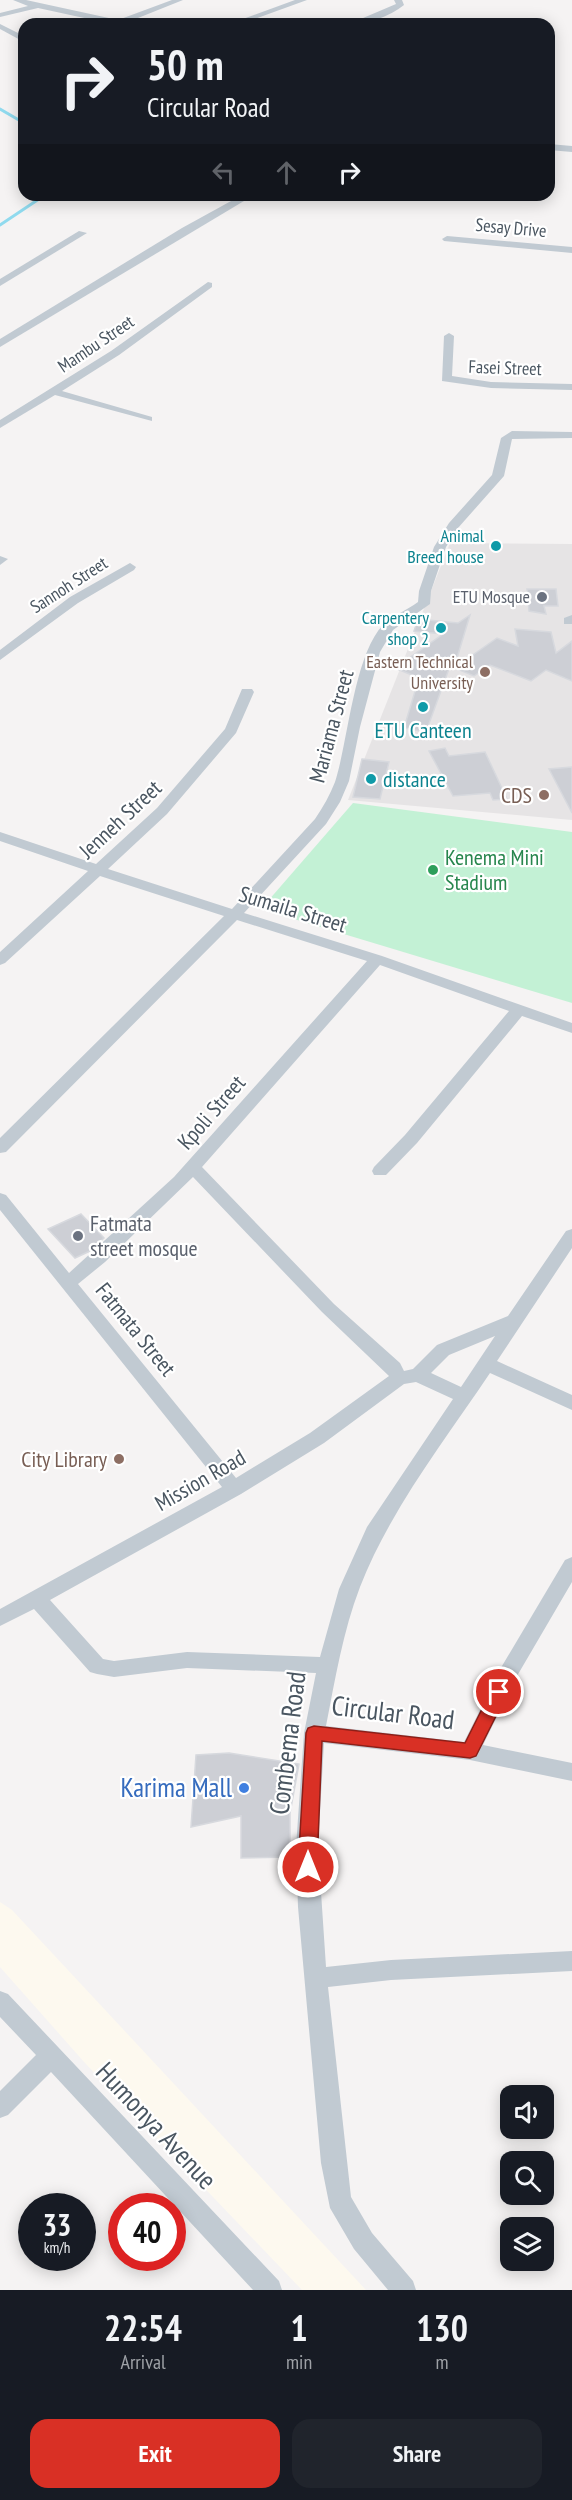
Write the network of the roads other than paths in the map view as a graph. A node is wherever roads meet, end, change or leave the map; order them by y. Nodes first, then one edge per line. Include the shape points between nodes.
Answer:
1 (17, 0) edge
2 (179, 0) edge
3 (303, 0) edge
4 (398, 0) edge
5 (41, 5) junction
6 (0, 15) edge
7 (377, 16) junction
8 (95, 18) edge
9 (134, 18) edge
10 (250, 18) edge
11 (371, 18) edge
12 (382, 18) edge
13 (0, 26) edge
14 (18, 36) edge
15 (555, 148) edge
16 (572, 149) edge
17 (239, 201) edge
18 (82, 233) dead end
19 (447, 239) dead end
20 (572, 250) edge
21 (0, 283) edge
22 (208, 285) dead end
23 (449, 336) dead end
24 (0, 344) edge
25 (572, 387) edge
26 (55, 392) junction
27 (148, 419) dead end
28 (0, 425) edge
29 (572, 435) edge
30 (130, 567) dead end
31 (0, 656) edge
32 (247, 692) dead end
33 (0, 836) edge
34 (97, 870) junction
35 (234, 915) junction
36 (377, 959) junction
37 (0, 960) edge
38 (519, 1009) junction
39 (572, 1028) edge
40 (0, 1148) edge
41 (193, 1167) junction
42 (380, 1171) dead end
43 (0, 1199) edge
44 (572, 1235) edge
45 (69, 1282) junction
46 (514, 1322) junction
47 (487, 1364) junction
48 (408, 1377) junction
49 (466, 1397) junction
50 (572, 1403) edge
51 (234, 1489) junction
52 (572, 1565) edge
53 (36, 1599) junction
54 (0, 1618) edge
55 (328, 1665) junction
56 (314, 1733) junction
57 (470, 1751) junction
58 (572, 1772) edge
59 (572, 1961) edge
60 (316, 1978) junction
61 (0, 2001) edge
62 (50, 2057) junction
63 (0, 2107) edge
64 (270, 2290) edge
65 (404, 2290) edge

1 - 5 street
2 - 9 street
3 - 10 street
4 - 7 street via 400,5
5 - 6 street
5 - 8 street
7 - 11 street
7 - 12 street
13 - 14 street
15 - 16 street
17 - 24 street
18 - 21 street
19 - 20 street, Sesay Drive
22 - 26 street, Mambu Street
23 - 25 street, Fasei Street via 446,380
26 - 27 street
26 - 28 street, Mambu Street
29 - 35 street, Mariama Street via 513,434 507,438 498,476 453,526 440,547 424,604 388,628 374,652 342,781 333,802 304,842
30 - 31 street, Sannoh Street via 74,600
32 - 34 street, Jenneh Street via 231,730 204,764 162,811
33 - 34 street, Sumaila Street
34 - 35 street, Sumaila Street
34 - 37 street, Jenneh Street
35 - 36 street, Sumaila Street
35 - 40 street, Mariama Street
36 - 38 street, Sumaila Street
36 - 41 street, Kpoli Street
38 - 39 street, Sumaila Street
38 - 42 street
41 - 45 street, Kpoli Street via 129,1231
41 - 48 street via 328,1308
43 - 45 street, Fatmata Street
44 - 46 street
45 - 51 street, Fatmata Street
46 - 47 street
46 - 48 street, Mission Road via 443,1350
47 - 49 street, Combema Road
47 - 50 street
48 - 49 street
48 - 51 street, Mission Road
49 - 55 street, Combema Road via 377,1527 349,1589
51 - 53 street, Mission Road
52 - 57 street via 509,1672
53 - 54 street, Mission Road
53 - 55 street via 97,1666 114,1669 187,1660
55 - 56 street, Combema Road
56 - 57 street, Circular Road
56 - 60 street, Combema Road via 307,1847
57 - 58 street, Circular Road
59 - 60 street via 391,1970
60 - 65 street, Combema Road via 339,2200 363,2241
61 - 62 street, Humonya Avenue
62 - 63 street
62 - 64 street, Humonya Avenue

